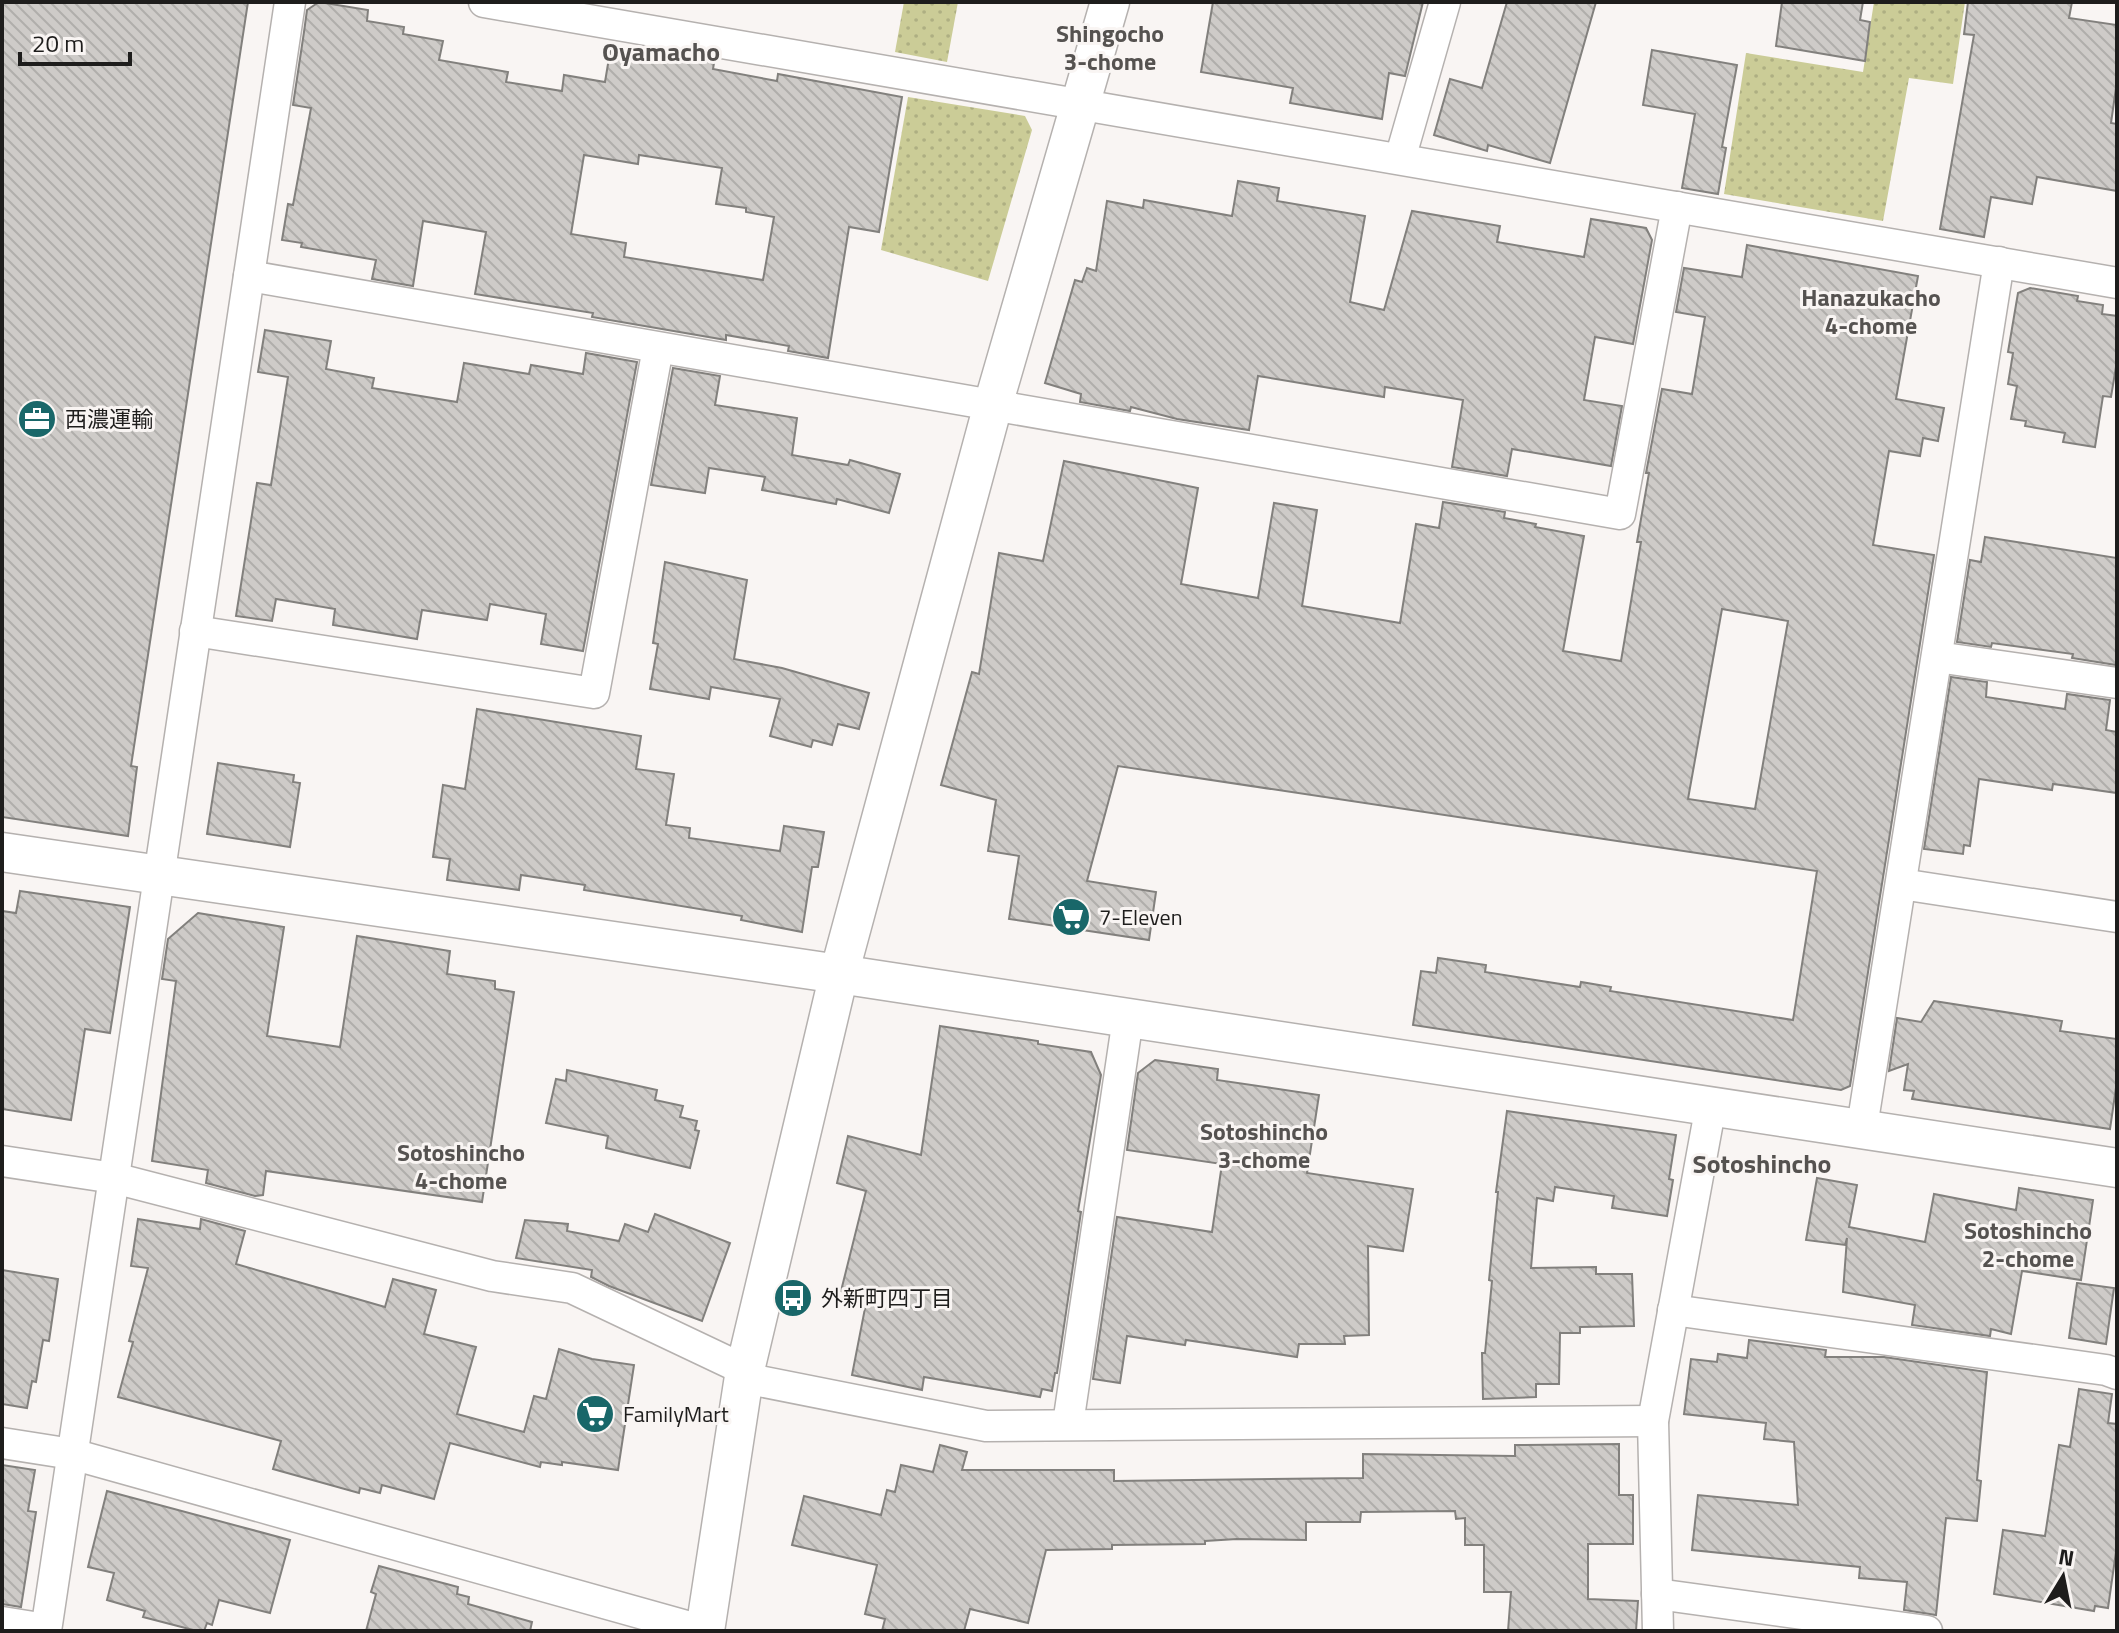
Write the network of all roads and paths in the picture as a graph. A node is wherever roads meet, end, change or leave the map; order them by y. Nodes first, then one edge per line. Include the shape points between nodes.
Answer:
1 (290, 2) edge
2 (484, 2) edge
3 (1110, 2) edge
4 (1445, 2) edge
5 (1079, 105) junction
6 (1400, 159) junction
7 (1677, 207) junction
8 (1999, 262) junction
9 (249, 276) junction
10 (2117, 283) edge
11 (658, 348) junction
12 (993, 405) junction
13 (195, 631) junction
14 (1937, 657) junction
15 (2117, 683) edge
16 (2, 852) edge
17 (159, 876) junction
18 (1901, 884) junction
19 (2117, 917) edge
20 (839, 974) junction
21 (1128, 1018) junction
22 (1711, 1105) junction
23 (1862, 1127) junction
24 (2, 1161) edge
25 (2117, 1168) edge
26 (114, 1178) junction
27 (1673, 1310) junction
28 (744, 1374) junction
29 (2117, 1374) edge
30 (1653, 1421) junction
31 (1068, 1424) junction
32 (2, 1443) edge
33 (72, 1454) junction
34 (1657, 1594) junction
35 (2, 1622) edge
36 (46, 1630) edge
37 (704, 1631) edge
38 (1658, 1631) edge
39 (1927, 1631) edge

1 - 9 street
2 - 5 street
3 - 5 street
4 - 6 street
5 - 6 street
5 - 12 street
6 - 7 street
7 - 8 street
7 - 12 street via 1620,514
8 - 10 street
8 - 14 street
9 - 11 street
9 - 13 street
11 - 12 street
11 - 13 street via 594,693
12 - 20 street
13 - 17 street
14 - 15 street
14 - 18 street
16 - 17 street
17 - 20 street
17 - 26 street
18 - 19 street
18 - 23 street
20 - 21 street
20 - 28 street
21 - 22 street
21 - 31 street
22 - 23 street
22 - 27 street
23 - 25 street
24 - 26 street
26 - 28 street via 492,1276 572,1288
26 - 33 street
27 - 29 street
27 - 30 street
28 - 31 street via 986,1426
28 - 37 street
30 - 31 street
30 - 34 street
32 - 33 street
33 - 36 street
33 - 37 street
34 - 38 street
34 - 39 street
35 - 36 street

